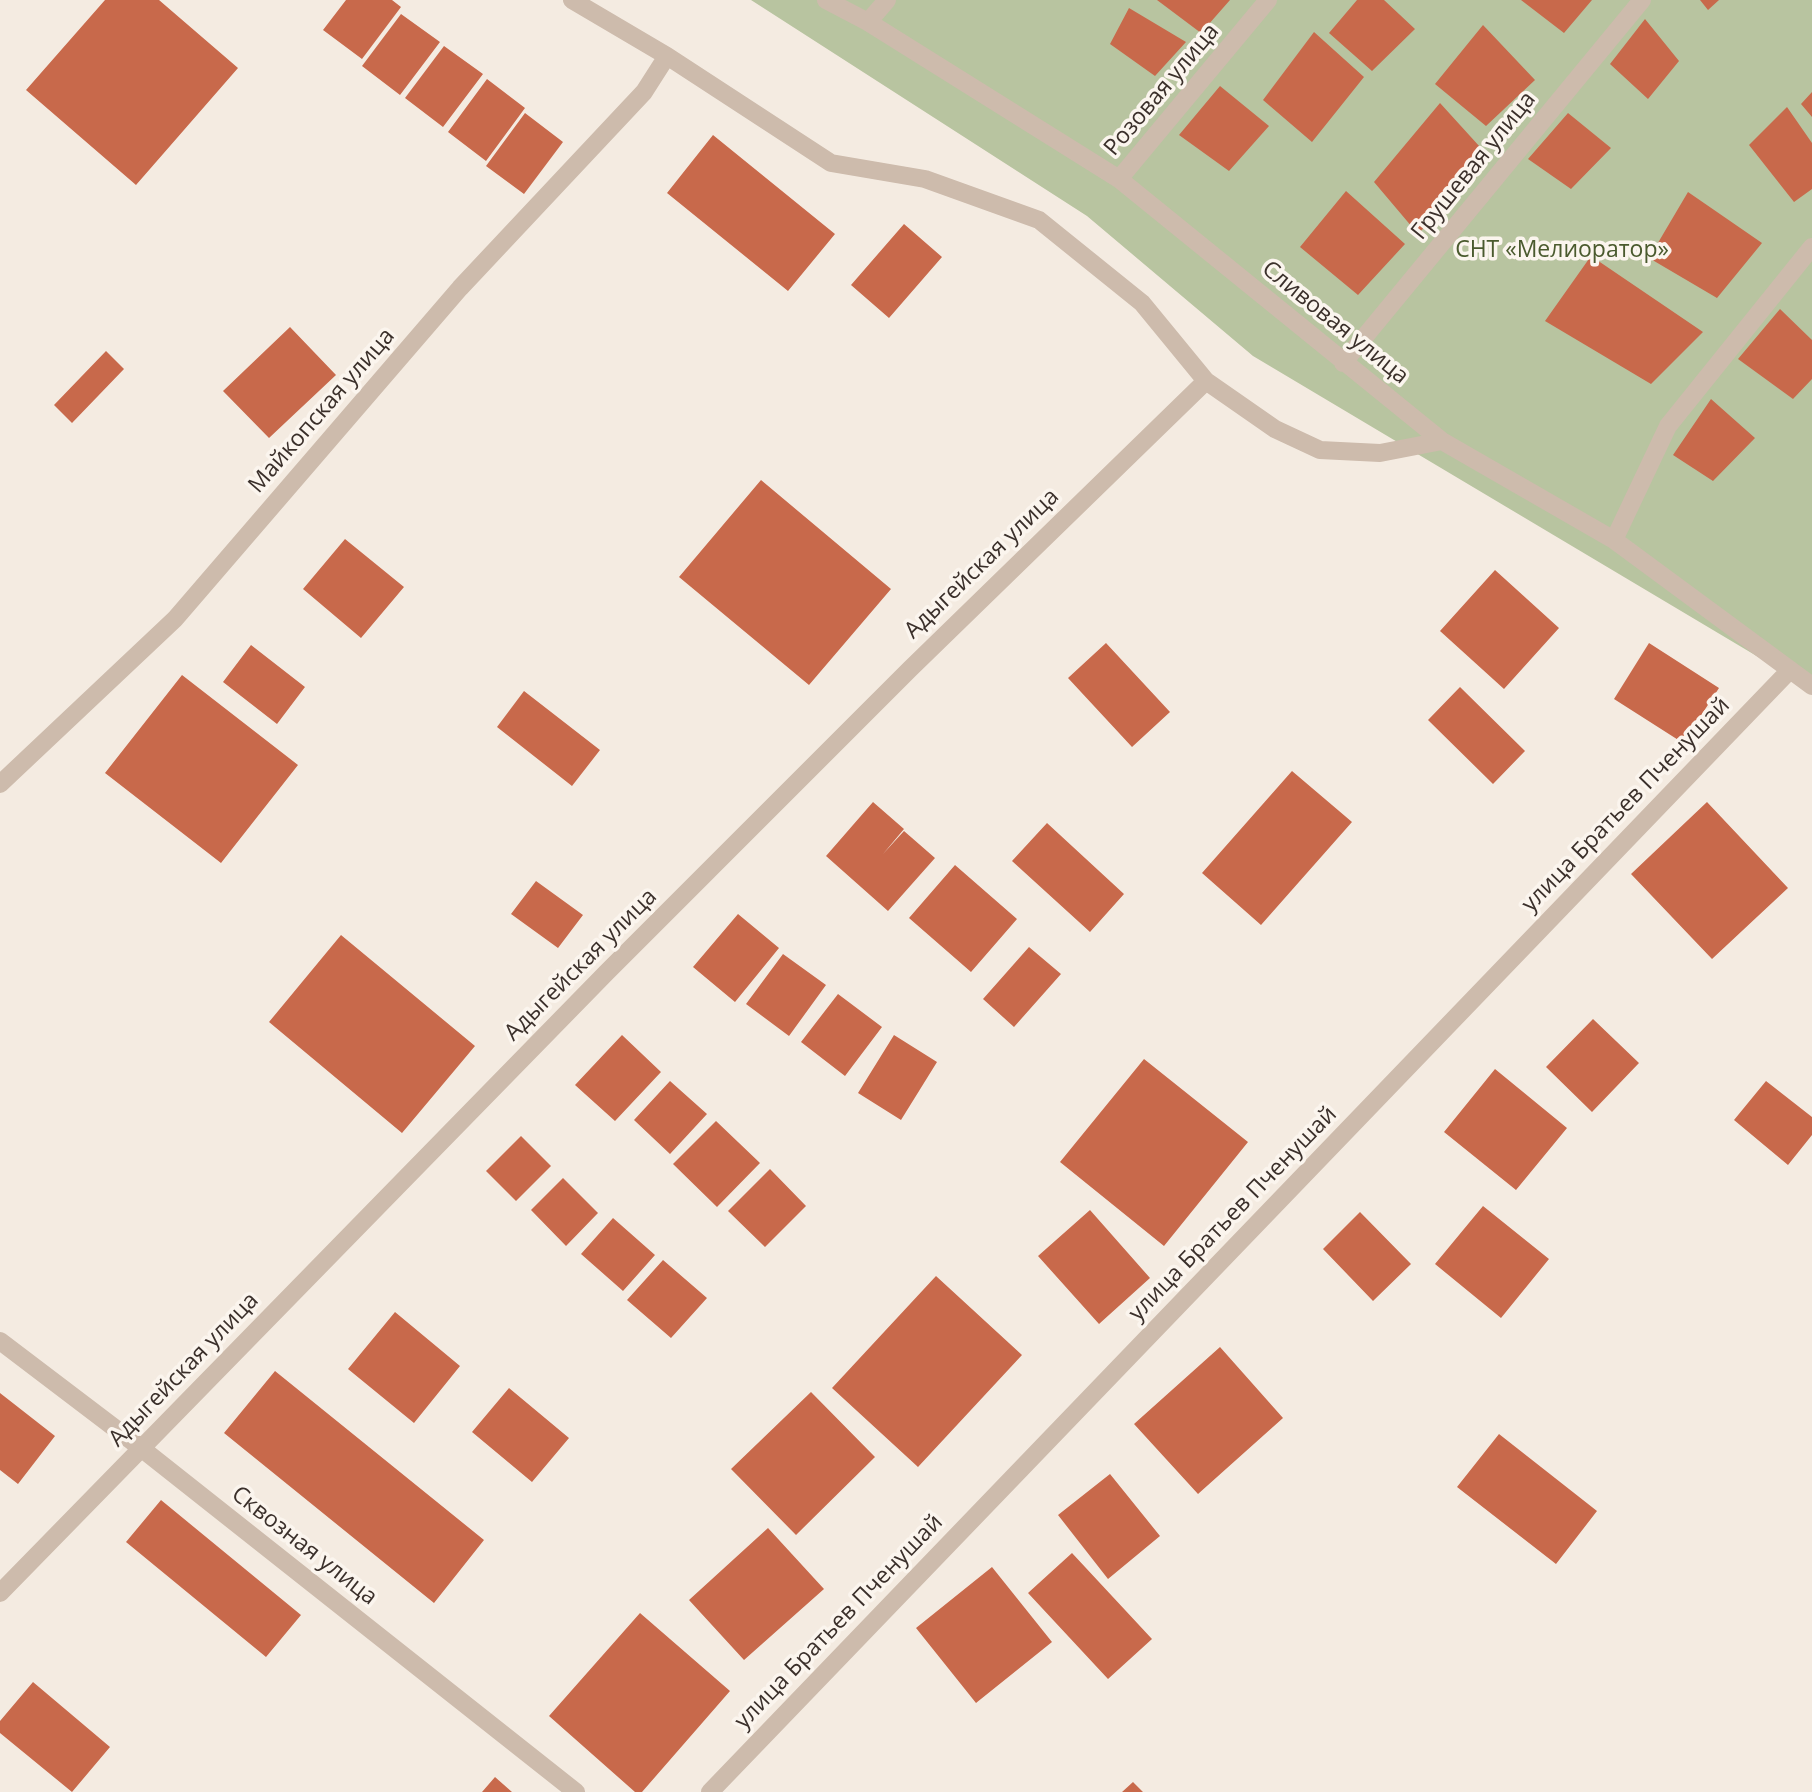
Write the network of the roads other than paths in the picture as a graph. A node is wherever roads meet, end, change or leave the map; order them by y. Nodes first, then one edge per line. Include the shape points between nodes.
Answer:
1 (572, 0) edge
2 (826, 0) edge
3 (887, 0) edge
4 (1269, 0) edge
5 (1642, 0) edge
6 (868, 22) junction
7 (667, 56) junction
8 (1119, 179) junction
9 (1812, 247) edge
10 (1343, 363) junction
11 (1206, 381) junction
12 (1442, 442) junction
13 (1614, 540) junction
14 (1790, 670) junction
15 (1812, 686) edge
16 (0, 784) edge
17 (0, 1341) edge
18 (141, 1448) junction
19 (0, 1593) edge
20 (576, 1792) edge
21 (710, 1792) edge

1 - 7 street
2 - 6 street, Сливовая улица
3 - 6 street
4 - 8 street, Розовая улица
5 - 10 street, Грушевая улица
6 - 8 street, Сливовая улица
7 - 11 street via 831,163 925,179 1039,220 1142,303
7 - 16 street, Майкопская улица via 644,92 460,288 176,619
8 - 10 street, Сливовая улица
9 - 13 street via 1668,426
10 - 12 street, Сливовая улица
11 - 12 street via 1275,429 1320,450 1380,453
11 - 18 street, Адыгейская улица via 891,687
12 - 13 street, Сливовая улица
13 - 14 street, Сливовая улица
14 - 15 street, Сливовая улица
14 - 21 street, улица Братьев Пченушай
17 - 18 street, Сквозная улица
18 - 19 street, Адыгейская улица
18 - 20 street, Сквозная улица

